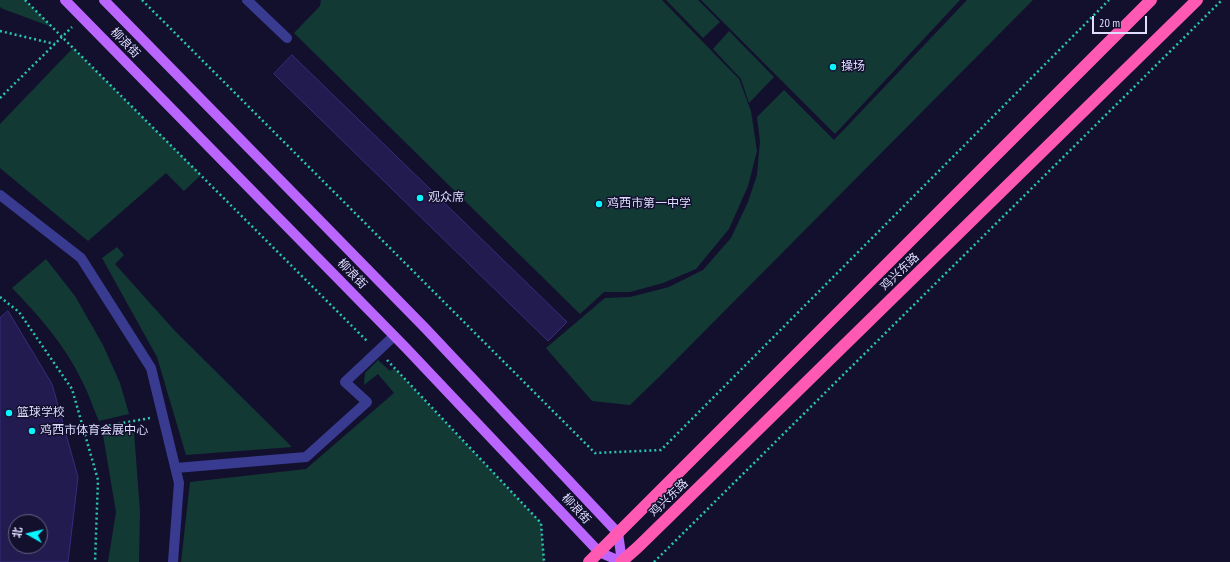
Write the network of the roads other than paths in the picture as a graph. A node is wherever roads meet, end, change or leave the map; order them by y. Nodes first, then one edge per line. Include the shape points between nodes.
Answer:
1 (65, 0) edge
2 (104, 0) edge
3 (1151, 0) edge
4 (1197, 0) edge
5 (252, 2) edge
6 (287, 38) dead end
7 (0, 196) edge
8 (394, 336) junction
9 (176, 468) junction
10 (618, 533) junction
11 (599, 552) junction
12 (173, 562) edge
13 (588, 562) edge
14 (622, 562) edge

1 - 8 main road, 柳浪街
2 - 10 main road, 柳浪街 via 426,329
3 - 10 highway, 鸡兴东路
4 - 14 highway, 鸡兴东路
5 - 6 street
7 - 9 street via 81,258 151,368
8 - 9 street via 345,382 367,402 306,457
8 - 11 main road, 柳浪街
9 - 12 street via 179,483
10 - 11 highway, 鸡兴东路
10 - 14 main road
11 - 13 highway, 鸡兴东路
11 - 14 main road, 柳浪街

